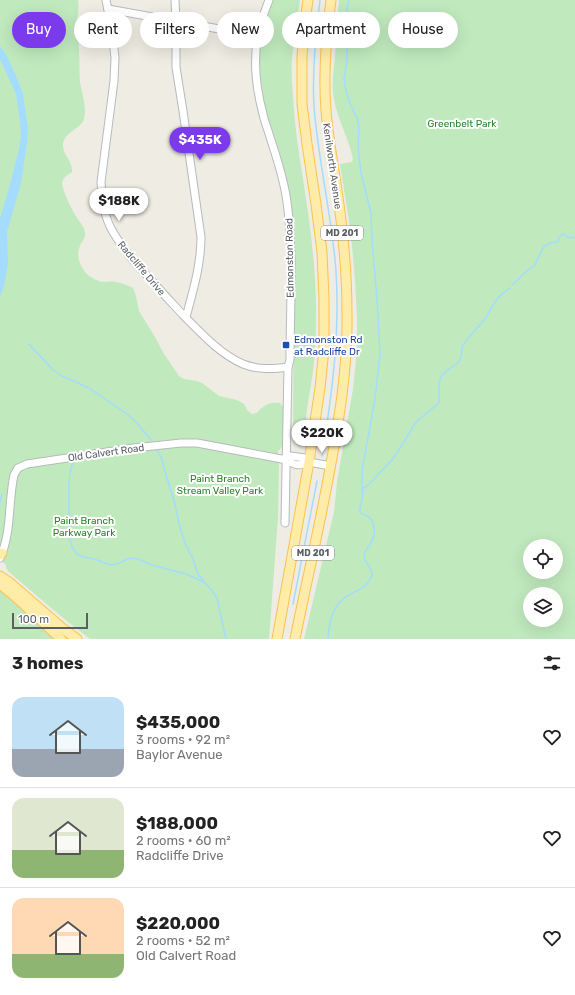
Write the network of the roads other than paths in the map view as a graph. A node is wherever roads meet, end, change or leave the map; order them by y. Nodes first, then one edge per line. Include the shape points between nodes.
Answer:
1 (106, 0) edge
2 (175, 0) edge
3 (268, 0) edge
4 (308, 0) edge
5 (331, 0) edge
6 (108, 9) junction
7 (176, 12) edge
8 (265, 12) edge
9 (140, 15) edge
10 (176, 48) edge
11 (257, 48) edge
12 (186, 317) junction
13 (288, 367) junction
14 (287, 460) junction
15 (309, 462) junction
16 (331, 466) junction
17 (285, 522) dead end
18 (1, 555) edge
19 (0, 576) edge
20 (0, 584) edge
21 (61, 639) edge
22 (77, 639) edge
23 (277, 639) edge
24 (295, 639) edge

1 - 6 street, Radcliffe Drive
2 - 7 street
3 - 8 street, Edmonston Road
4 - 15 main road, MD 201 via 302,57 302,104 322,252 325,322 320,388
5 - 16 main road, Kenilworth Avenue / MD 201 via 324,72 329,145 344,243 347,338 343,394
6 - 9 street
6 - 12 street, Radcliffe Drive via 115,58 101,182 104,208 113,232 125,249
10 - 12 street via 176,67 201,237 198,268
11 - 13 street, Edmonston Road via 258,96 278,161 289,217 291,271
12 - 13 street, Radcliffe Drive via 211,343 236,360 260,368
13 - 14 street, Edmonston Road
14 - 15 street, Old Calvert Road via 291,464 302,465
14 - 17 street, Edmonston Road
14 - 18 street, Old Calvert Road via 198,443 173,443 27,464 18,468 14,475 7,538
15 - 16 street, Old Calvert Road
15 - 23 main road, MD 201
16 - 24 main road, Kenilworth Avenue / MD 201
19 - 22 main road
20 - 21 main road

